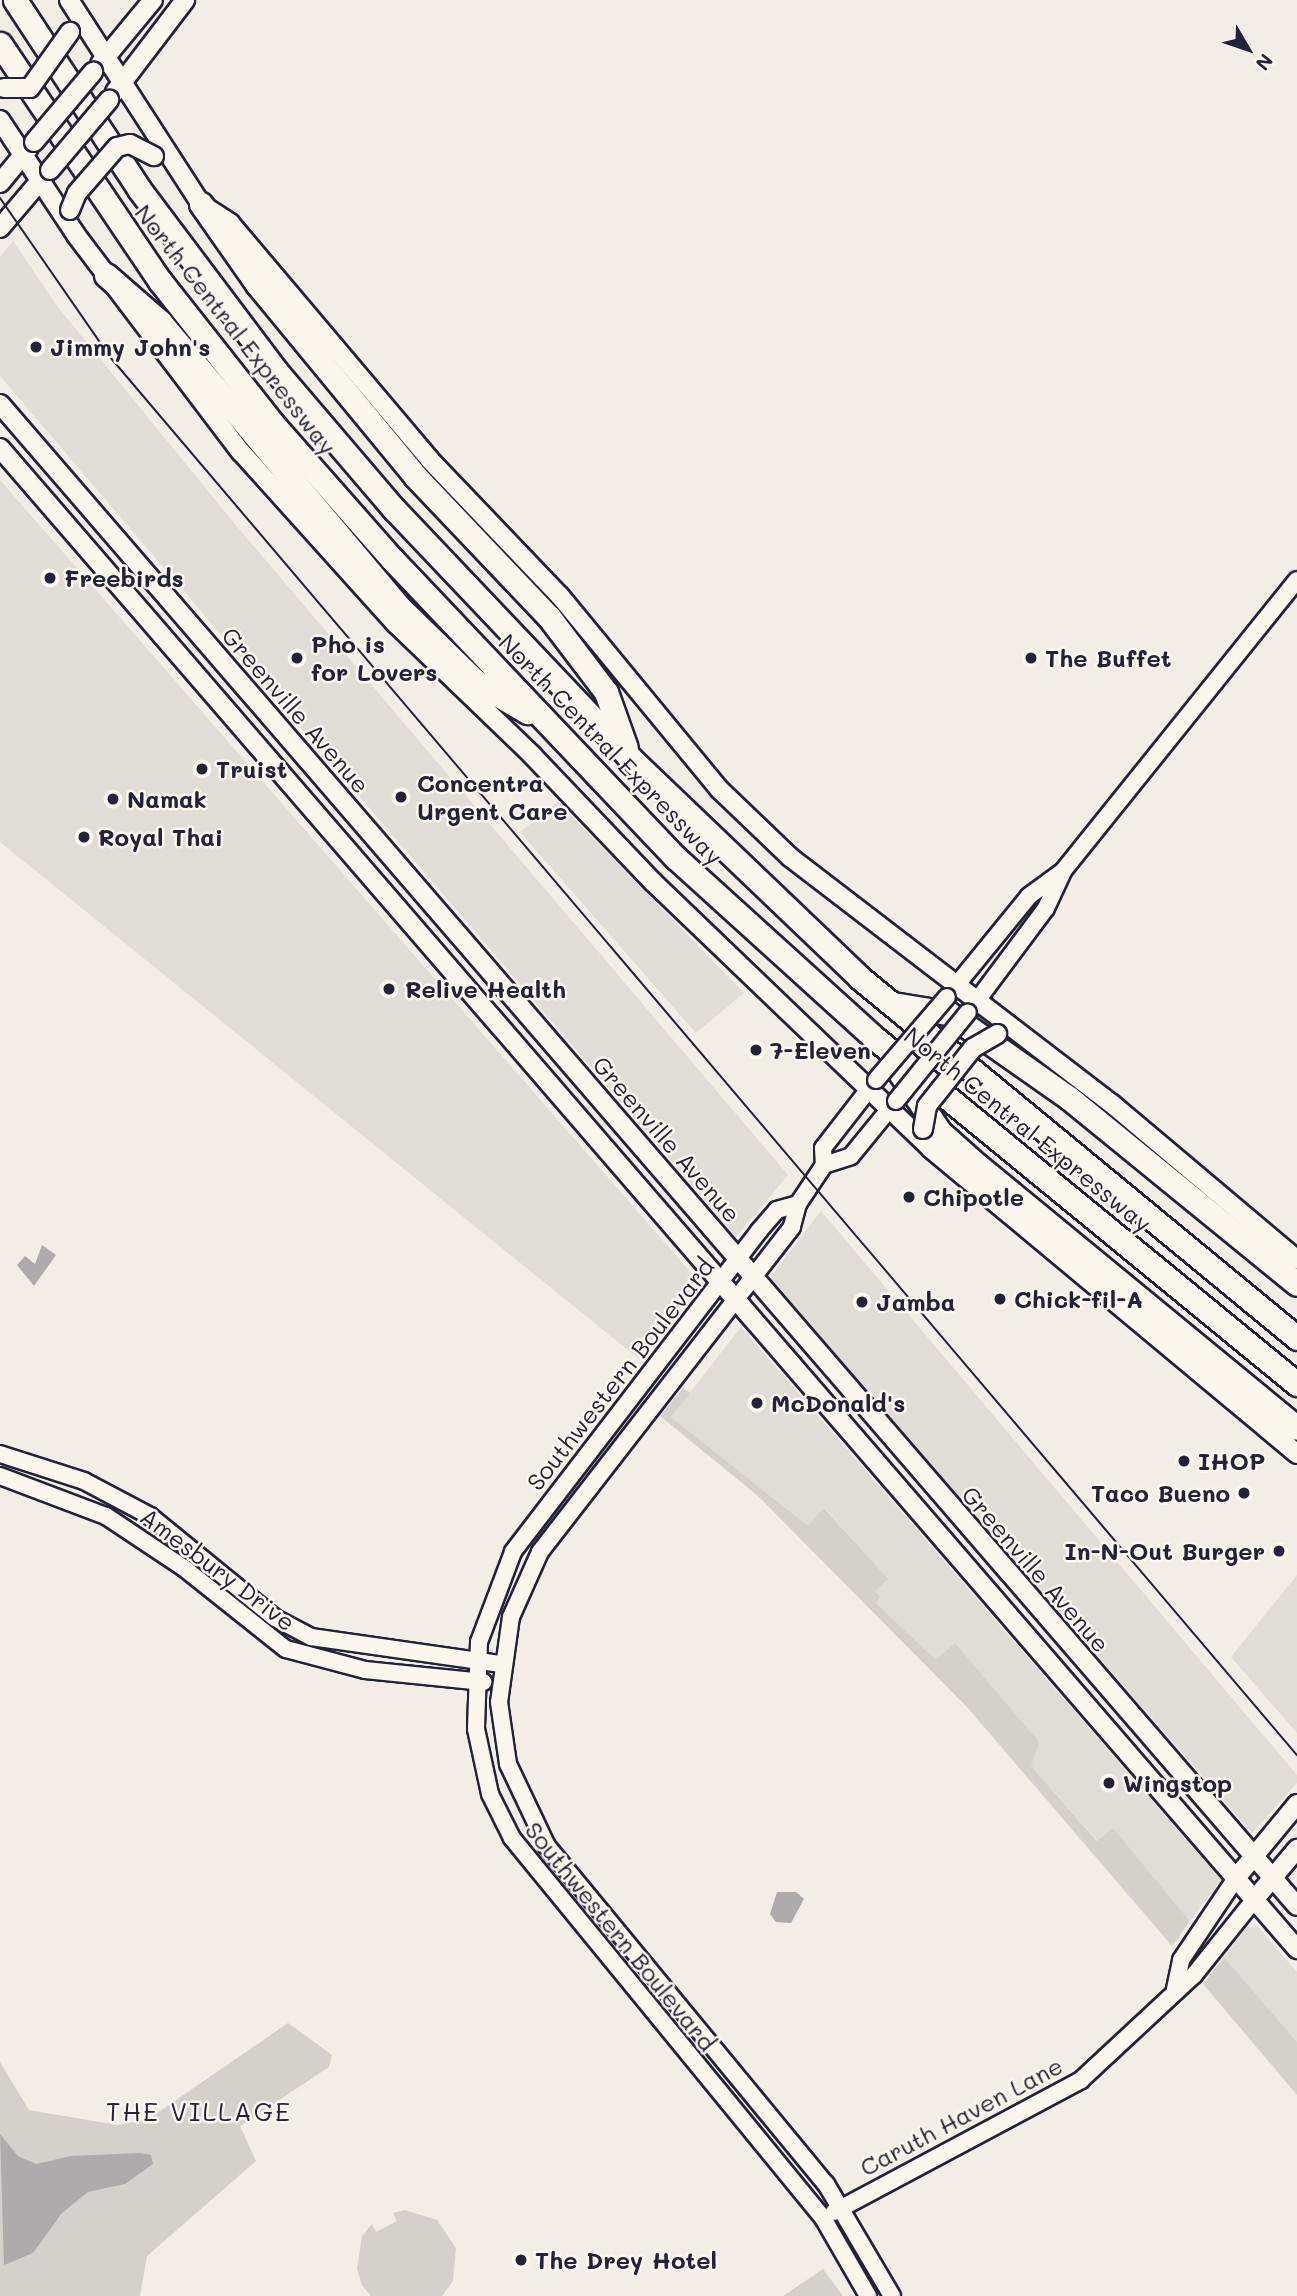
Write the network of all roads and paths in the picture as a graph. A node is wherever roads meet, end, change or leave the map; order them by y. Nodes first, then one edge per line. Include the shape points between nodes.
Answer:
1 (15, 0) edge
2 (69, 0) edge
3 (153, 0) edge
4 (185, 0) edge
5 (0, 44) edge
6 (105, 57) junction
7 (122, 83) junction
8 (2, 86) edge
9 (0, 120) edge
10 (29, 149) junction
11 (172, 164) junction
12 (45, 176) junction
13 (0, 183) edge
14 (201, 204) junction
15 (0, 228) edge
16 (76, 235) junction
17 (106, 275) junction
18 (0, 404) edge
19 (0, 448) edge
20 (1297, 580) edge
21 (551, 726) junction
22 (629, 757) junction
23 (349, 809) junction
24 (329, 828) junction
25 (1063, 871) junction
26 (484, 967) junction
27 (464, 984) junction
28 (952, 991) junction
29 (891, 1004) junction
30 (973, 1007) junction
31 (1005, 1031) junction
32 (877, 1040) junction
33 (872, 1084) junction
34 (599, 1099) junction
35 (893, 1104) junction
36 (578, 1117) junction
37 (924, 1136) junction
38 (824, 1166) junction
39 (798, 1204) junction
40 (737, 1258) junction
41 (1297, 1261) edge
42 (753, 1278) junction
43 (719, 1282) junction
44 (1297, 1284) edge
45 (735, 1300) junction
46 (684, 1331) junction
47 (1297, 1338) edge
48 (702, 1343) junction
49 (1297, 1384) edge
50 (1297, 1428) edge
51 (897, 1445) junction
52 (0, 1454) edge
53 (1297, 1454) edge
54 (876, 1462) junction
55 (0, 1476) edge
56 (75, 1478) junction
57 (64, 1497) junction
58 (1028, 1597) junction
59 (1008, 1616) junction
60 (476, 1662) junction
61 (501, 1664) junction
62 (475, 1682) junction
63 (499, 1683) junction
64 (1297, 1804) edge
65 (1297, 1849) edge
66 (1254, 1855) junction
67 (564, 1869) junction
68 (1236, 1878) junction
69 (1273, 1878) junction
70 (546, 1882) junction
71 (1254, 1900) junction
72 (1297, 1906) edge
73 (1297, 1949) edge
74 (1175, 1989) junction
75 (750, 2094) junction
76 (731, 2108) junction
77 (843, 2208) junction
78 (823, 2218) junction
79 (868, 2296) edge
80 (892, 2296) edge

1 - 22 highway, North Central Expressway via 139,189 276,371 394,509
2 - 6 main road, North Central Expressway
2 - 8 main road, bridge via 70,32 30,88
3 - 6 main road
4 - 7 main road
5 - 21 highway, North Central Expressway via 160,281 273,424
6 - 7 main road, North Central Expressway
6 - 10 main road, bridge
7 - 11 main road, North Central Expressway
7 - 12 main road, bridge
9 - 10 main road
10 - 12 main road
10 - 13 main road
11 - 14 main road, North Central Expressway
11 - 16 main road, bridge via 130,144 117,148 77,192 70,210
12 - 15 main road
12 - 16 main road
14 - 22 highway via 257,284 415,476 549,617 606,692
14 - 28 main road, North Central Expressway via 230,223 430,460 561,596 719,789 790,857
16 - 17 main road
17 - 21 highway via 160,322 399,607 475,681
17 - 33 main road via 241,452 368,595 653,882
18 - 23 main road, Greenville Avenue
19 - 24 main road, Greenville Avenue
20 - 25 street, Southwestern Boulevard
21 - 32 highway, North Central Expressway via 676,858
22 - 29 highway, North Central Expressway via 734,862
23 - 24 main road
23 - 26 main road, Greenville Avenue
24 - 27 main road, Greenville Avenue
25 - 28 street, Southwestern Boulevard via 1029,896
25 - 30 street, Southwestern Boulevard via 1046,908
26 - 27 main road
26 - 34 main road, Greenville Avenue
27 - 36 main road, Greenville Avenue
28 - 30 main road, North Central Expressway
28 - 33 street, Southwestern Boulevard, bridge
29 - 44 highway via 948,1013 1069,1098
29 - 47 highway, North Central Expressway
30 - 31 main road, North Central Expressway
30 - 35 street, Southwestern Boulevard, bridge
31 - 37 main road, bridge via 973,1048 927,1106
31 - 41 main road, North Central Expressway
32 - 49 highway, North Central Expressway
32 - 50 highway via 940,1132
33 - 35 main road
33 - 38 street, Southwestern Boulevard via 823,1148
34 - 36 main road
34 - 40 main road, Greenville Avenue
35 - 37 main road
35 - 38 street, Southwestern Boulevard via 851,1156
36 - 43 main road, Greenville Avenue
37 - 53 main road
38 - 39 street, Southwestern Boulevard
39 - 40 street, Southwestern Boulevard via 777,1210
39 - 42 street, Southwestern Boulevard via 792,1227
40 - 42 main road, Greenville Avenue
40 - 43 street, Southwestern Boulevard
42 - 45 street, Southwestern Boulevard
42 - 51 main road, Greenville Avenue
43 - 45 main road, Greenville Avenue
43 - 46 street, Southwestern Boulevard
45 - 48 street, Southwestern Boulevard
45 - 54 main road, Greenville Avenue
46 - 48 street
46 - 60 street, Southwestern Boulevard via 513,1552 490,1601
48 - 61 street, Southwestern Boulevard via 540,1552 511,1617
51 - 54 main road
51 - 58 main road, Greenville Avenue
52 - 56 street, Amesbury Drive
54 - 59 main road, Greenville Avenue
55 - 57 street, Amesbury Drive
56 - 57 street
56 - 60 street, Amesbury Drive via 173,1532 295,1630 349,1647
57 - 62 street, Amesbury Drive via 151,1543 286,1649 365,1670
58 - 59 main road
58 - 66 main road, Greenville Avenue
59 - 68 main road, Greenville Avenue
60 - 61 street, Amesbury Drive
60 - 62 street, Southwestern Boulevard
61 - 63 street, Southwestern Boulevard
62 - 63 street, Amesbury Drive
62 - 70 street, Southwestern Boulevard via 476,1729 490,1794 512,1838
63 - 67 street, Southwestern Boulevard via 508,1764 531,1818
64 - 66 main road, Caruth Haven Lane
65 - 69 main road, Caruth Haven Lane
66 - 68 main road, Caruth Haven Lane
66 - 69 main road, Greenville Avenue
67 - 70 street
67 - 75 street, Southwestern Boulevard
68 - 71 main road, Greenville Avenue
68 - 74 street, Caruth Haven Lane via 1181,1960
69 - 71 main road, Caruth Haven Lane
69 - 72 main road, Greenville Avenue
70 - 76 street, Southwestern Boulevard
71 - 73 main road, Greenville Avenue
71 - 74 street, Caruth Haven Lane via 1194,1975
74 - 77 street, Caruth Haven Lane via 1143,2028 1071,2087
75 - 76 street
75 - 77 street, Southwestern Boulevard
76 - 78 street, Southwestern Boulevard
77 - 78 street, Caruth Haven Lane
77 - 80 street, Southwestern Boulevard
78 - 79 street, Southwestern Boulevard

